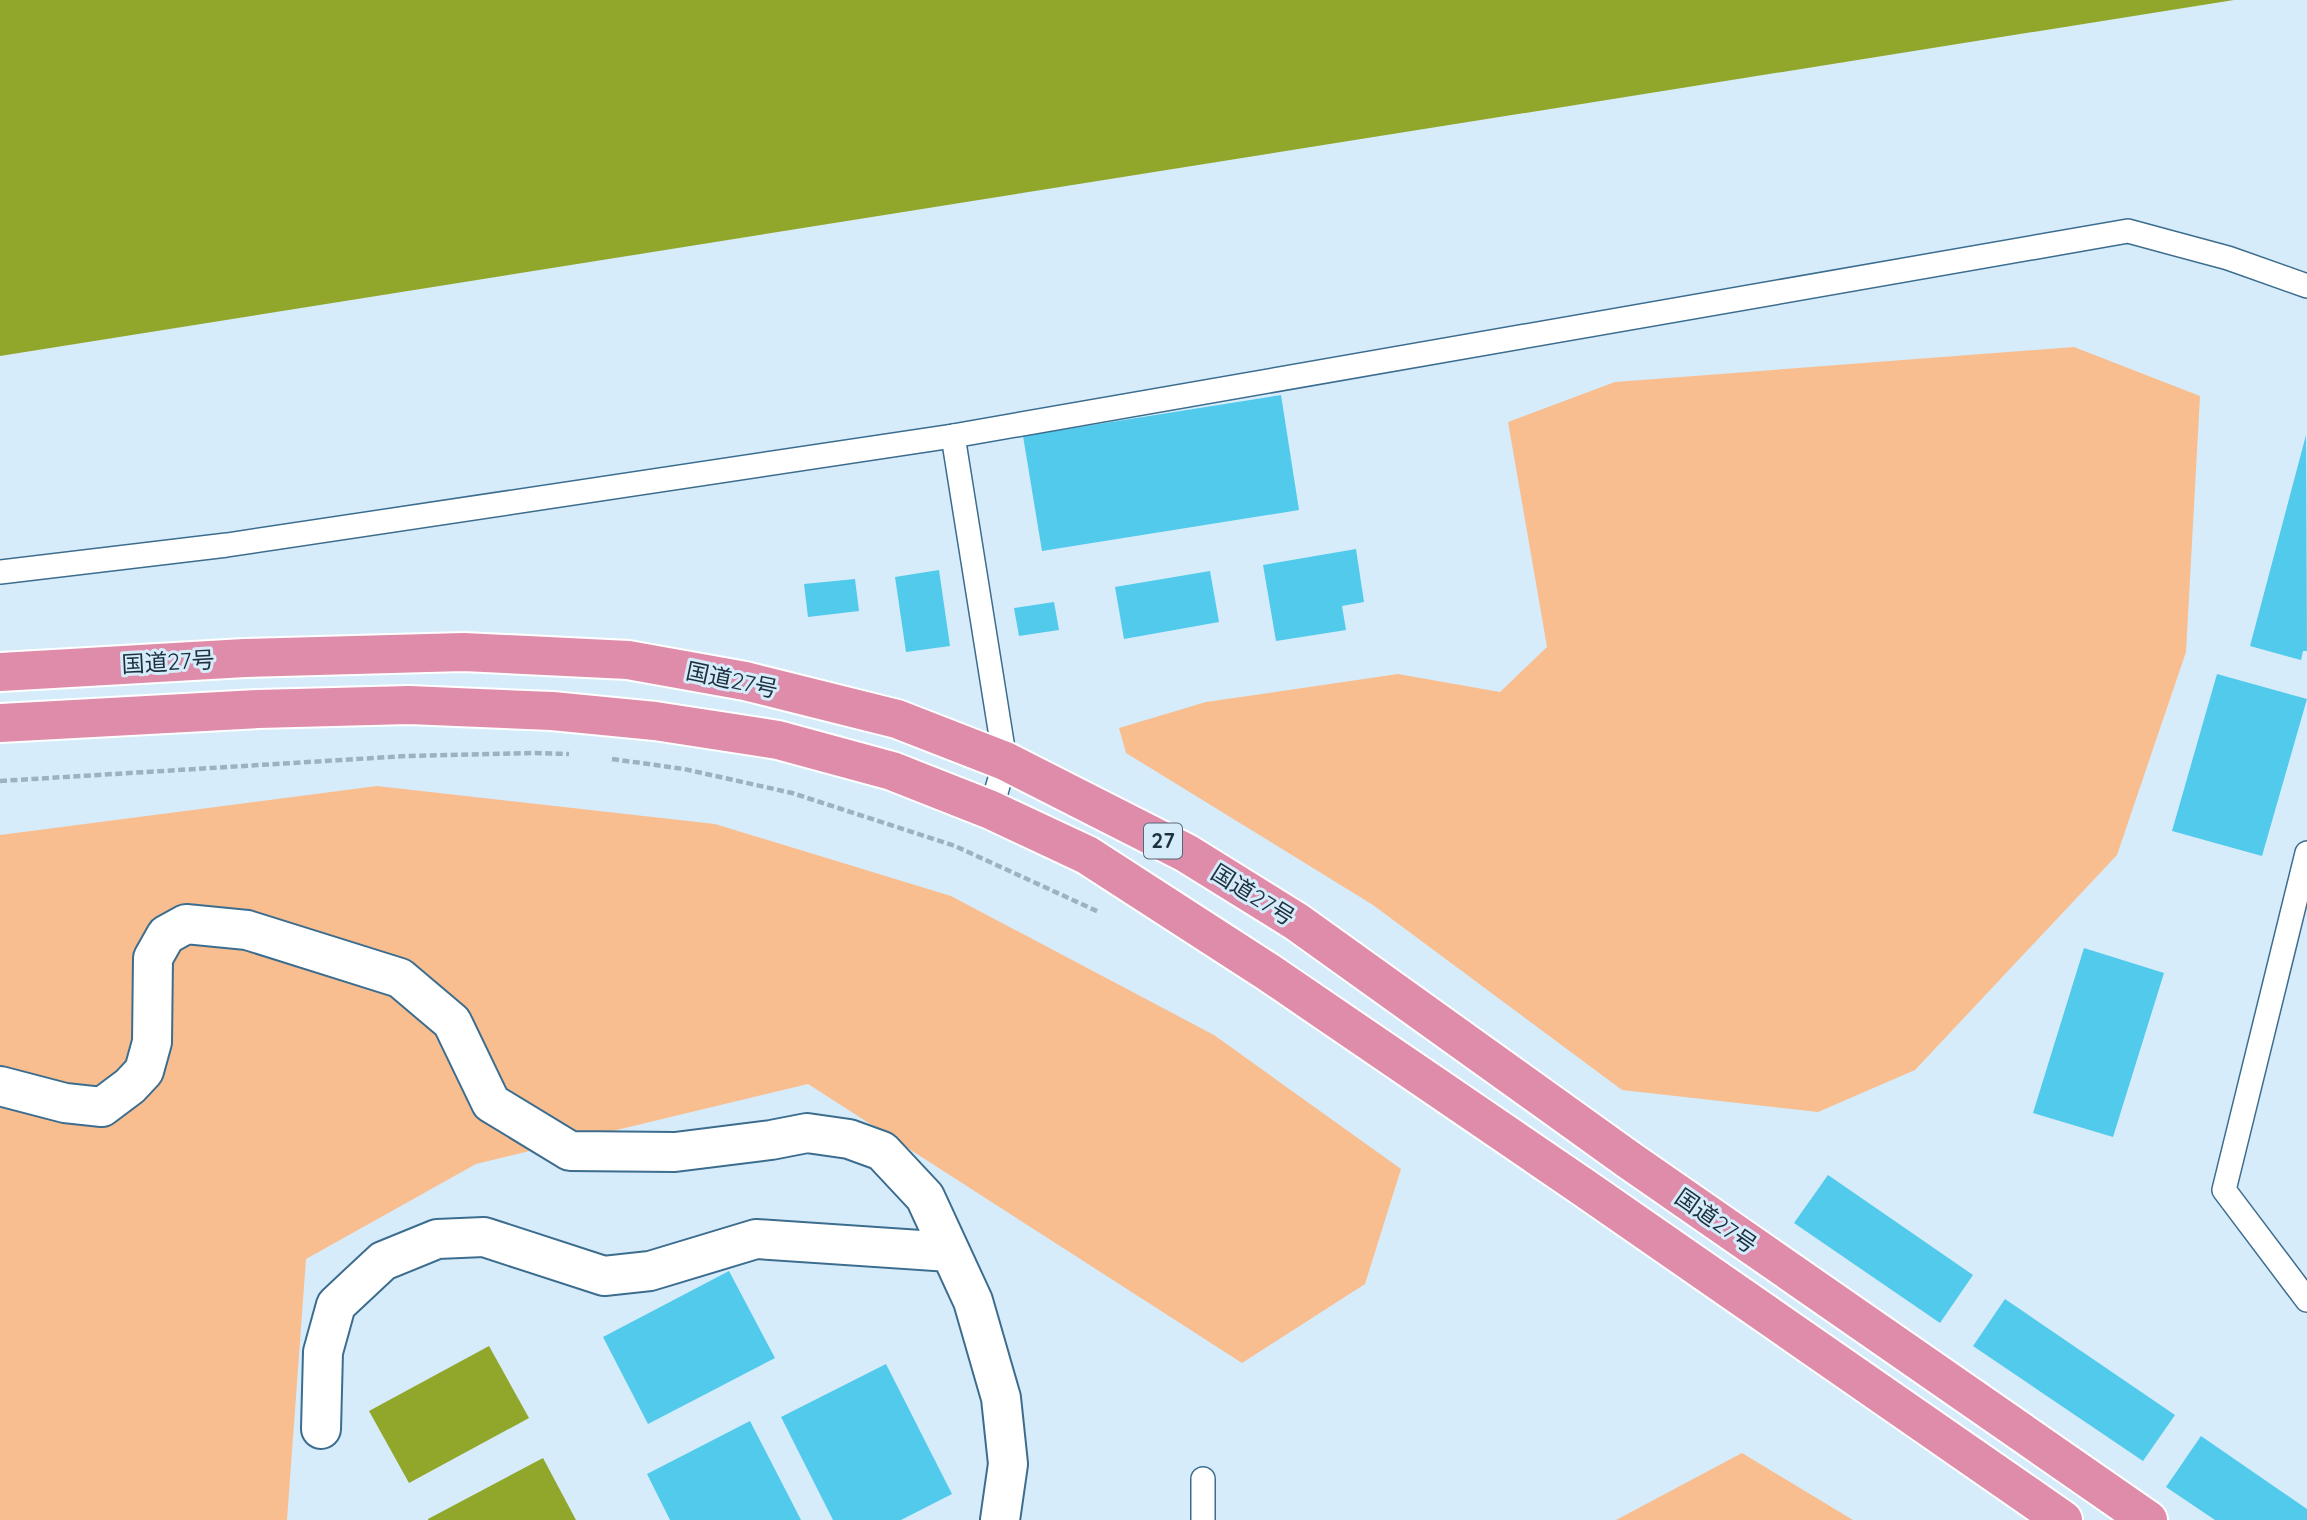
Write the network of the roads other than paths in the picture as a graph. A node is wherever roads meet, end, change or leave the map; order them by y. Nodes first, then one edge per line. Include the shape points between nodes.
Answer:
1 (2307, 286) edge
2 (953, 436) junction
3 (0, 572) edge
4 (0, 672) edge
5 (0, 723) edge
6 (1005, 761) junction
7 (991, 810) junction
8 (2307, 853) edge
9 (0, 1086) edge
10 (950, 1252) junction
11 (2307, 1300) edge
12 (321, 1429) dead end
13 (1203, 1479) dead end
14 (1000, 1520) edge
15 (1203, 1520) edge
16 (2063, 1520) edge
17 (2148, 1520) edge

1 - 2 lane via 2228,258 2128,231
2 - 3 lane via 228,545
2 - 6 lane
4 - 6 highway, 国道27号 / 27 via 464,652 628,660 745,681 897,719
5 - 7 highway, 国道27号 / 27 via 409,705 552,711 778,740 892,771
6 - 7 lane
6 - 17 highway, 国道27号 / 27 via 1186,853 1297,922 1629,1160
7 - 16 highway, 国道27号 / 27 via 1087,855 1268,972
8 - 11 lane via 2224,1190
9 - 10 street via 65,1104 102,1107 144,1071 152,1042 153,958 166,935 186,924 247,930 400,978 452,1022 491,1104 570,1151 675,1152 807,1133 849,1139 882,1151 925,1197
10 - 12 street via 756,1239 650,1270 604,1276 484,1237 437,1239 383,1261 336,1305 323,1352
10 - 14 street via 973,1301 1001,1398 1008,1464
13 - 15 lane

